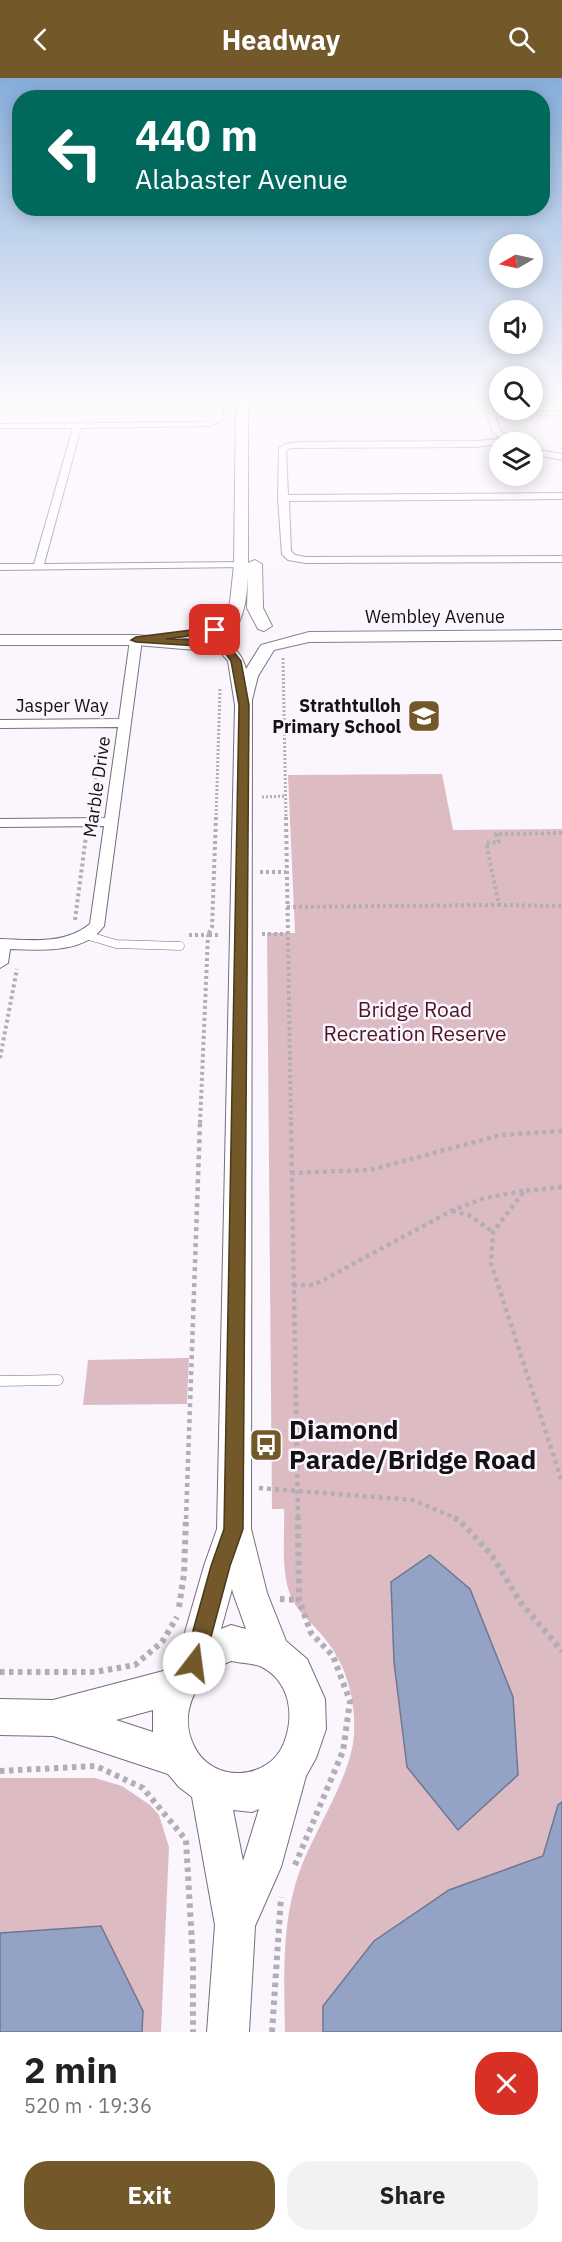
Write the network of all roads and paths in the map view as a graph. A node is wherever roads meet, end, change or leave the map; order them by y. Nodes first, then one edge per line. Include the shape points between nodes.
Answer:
1 (59, 493) edge
2 (241, 493) edge
3 (255, 493) edge
4 (284, 493) edge
5 (562, 496) edge
6 (284, 498) junction
7 (562, 559) edge
8 (241, 566) junction
9 (0, 567) edge
10 (38, 567) junction
11 (227, 627) junction
12 (268, 628) junction
13 (562, 635) edge
14 (309, 637) junction
15 (0, 640) edge
16 (136, 640) junction
17 (224, 647) junction
18 (269, 647) junction
19 (287, 652) dead end
20 (244, 705) junction
21 (104, 723) junction
22 (124, 723) junction
23 (0, 724) edge
24 (89, 822) junction
25 (111, 822) junction
26 (0, 823) edge
27 (562, 833) edge
28 (76, 834) dead end
29 (500, 905) junction
30 (562, 906) edge
31 (287, 907) junction
32 (208, 935) dead end
33 (86, 936) junction
34 (2, 944) edge
35 (180, 946) dead end
36 (0, 963) edge
37 (17, 966) dead end
38 (0, 1058) edge
39 (562, 1131) edge
40 (291, 1173) junction
41 (562, 1187) edge
42 (524, 1191) junction
43 (451, 1211) junction
44 (493, 1232) junction
45 (293, 1285) junction
46 (58, 1380) dead end
47 (0, 1381) edge
48 (562, 1482) edge
49 (234, 1486) junction
50 (297, 1491) junction
51 (234, 1529) junction
52 (272, 1651) junction
53 (562, 1651) edge
54 (0, 1672) edge
55 (186, 1673) junction
56 (0, 1718) edge
57 (53, 1718) junction
58 (180, 1759) junction
59 (0, 1770) edge
60 (289, 1770) junction
61 (208, 1786) junction
62 (293, 1868) dead end
63 (285, 1887) dead end
64 (235, 1925) junction
65 (193, 2032) edge
66 (228, 2032) edge
67 (272, 2032) edge

1 - 10 street
2 - 8 street
3 - 12 street via 255,608
4 - 6 street
5 - 6 street
6 - 7 street via 286,552 297,560
8 - 10 street
8 - 11 street via 236,610
9 - 10 street
11 - 12 street, Wembley Avenue via 250,623
11 - 16 street, Wembley Avenue
11 - 17 street via 217,635
12 - 14 street, Wembley Avenue
12 - 18 street via 277,638
13 - 14 street, Wembley Avenue
14 - 18 street, Wembley Avenue
15 - 16 street
16 - 17 street, Wembley Avenue
16 - 22 street, Marble Drive
17 - 18 street, Wembley Avenue via 251,652
17 - 20 street via 236,661
18 - 20 street via 250,676
19 - 31 path via 283,659
20 - 49 street
21 - 22 street, Jasper Way
21 - 23 street, Jasper Way
21 - 24 path
22 - 25 street, Marble Drive
24 - 25 street
24 - 26 street
24 - 28 path via 87,834
25 - 33 street, Marble Drive via 97,926
27 - 29 path via 496,834 499,842 486,843
29 - 30 path
29 - 31 path
31 - 40 path
32 - 54 path via 184,1574 178,1615 162,1642 135,1665 95,1672
33 - 34 street via 63,944
33 - 35 lane via 116,944
34 - 36 street
37 - 38 path
39 - 40 path via 501,1136 370,1170
40 - 45 path
41 - 42 path
42 - 43 path via 484,1198
42 - 44 path
43 - 44 path via 469,1215
43 - 45 path via 314,1285
44 - 48 path via 491,1263
45 - 50 path
46 - 47 lane
49 - 50 path
49 - 51 street
50 - 53 path via 413,1500 459,1521 491,1554 521,1603
50 - 62 path via 299,1600 311,1633 333,1656 350,1701 344,1751
51 - 52 street via 250,1593
51 - 55 street
52 - 55 street via 252,1644 231,1643 211,1650
52 - 60 street via 289,1664 302,1682 308,1704 309,1727 302,1750
55 - 57 street via 135,1697
55 - 58 street via 171,1708 172,1734
56 - 57 street
57 - 58 street
58 - 61 street
59 - 65 path via 96,1766 143,1788 186,1840
60 - 61 street via 271,1785 251,1792 229,1793
60 - 64 street via 261,1867
61 - 64 street
63 - 67 path via 281,1896
64 - 66 street

